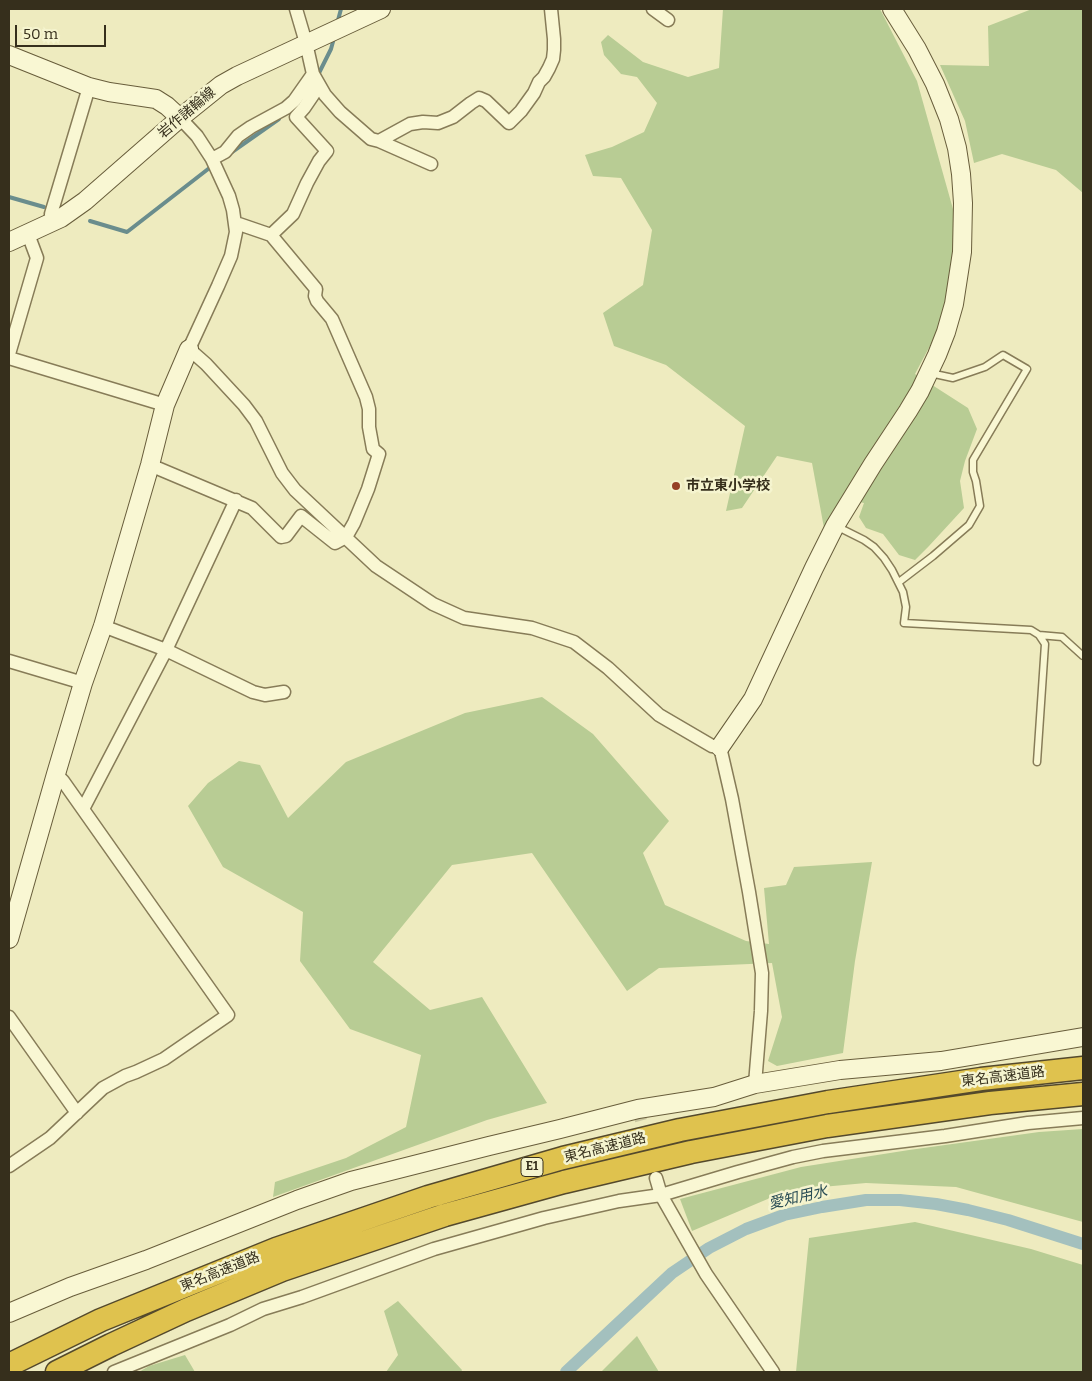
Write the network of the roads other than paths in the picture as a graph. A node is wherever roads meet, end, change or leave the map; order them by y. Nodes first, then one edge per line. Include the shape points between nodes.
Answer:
1 (296, 9) edge
2 (381, 9) edge
3 (551, 9) edge
4 (653, 9) edge
5 (892, 9) edge
6 (356, 15) edge
7 (668, 20) dead end
8 (306, 43) junction
9 (9, 55) edge
10 (313, 74) junction
11 (89, 86) junction
12 (319, 86) junction
13 (180, 118) junction
14 (379, 141) junction
15 (212, 159) junction
16 (431, 164) dead end
17 (51, 214) dead end
18 (236, 223) junction
19 (28, 234) junction
20 (272, 235) junction
21 (9, 242) edge
22 (189, 349) junction
23 (9, 354) edge
24 (9, 358) edge
25 (929, 372) junction
26 (165, 405) junction
27 (150, 465) junction
28 (236, 500) junction
29 (835, 526) junction
30 (346, 537) junction
31 (899, 582) junction
32 (103, 626) junction
33 (1039, 635) junction
34 (166, 650) junction
35 (1083, 656) edge
36 (9, 661) edge
37 (83, 683) junction
38 (284, 692) dead end
39 (720, 748) junction
40 (1037, 762) dead end
41 (56, 774) junction
42 (83, 809) junction
43 (9, 939) edge
44 (9, 1017) edge
45 (1083, 1037) edge
46 (1083, 1068) edge
47 (756, 1084) junction
48 (1083, 1094) edge
49 (77, 1113) junction
50 (1083, 1118) edge
51 (9, 1166) edge
52 (656, 1178) tunnel mouth
53 (661, 1195) junction
54 (9, 1313) edge
55 (9, 1365) edge
56 (57, 1372) edge
57 (114, 1372) edge
58 (773, 1372) edge

1 - 8 street
2 - 6 street, 岩作諸輪線
3 - 14 street via 554,50 549,68 521,111 509,123 479,98 453,117 438,123 410,124
4 - 7 street
5 - 25 street via 936,84 949,119 961,174 962,252 958,281 946,332
6 - 8 street, 岩作諸輪線
8 - 10 street
8 - 13 street, 岩作諸輪線 via 220,85
9 - 11 street
10 - 12 street
10 - 15 street via 286,108 251,127 238,136 225,152
11 - 13 street via 156,99
11 - 17 street
12 - 14 street via 340,112 371,139
12 - 20 street via 296,116 327,151 306,183 293,214
13 - 15 street
13 - 19 street, 岩作諸輪線 via 85,201 61,218
14 - 16 street
15 - 18 street via 229,196
18 - 20 street
18 - 22 street via 231,256
19 - 21 street, 岩作諸輪線
19 - 23 street via 36,258
20 - 30 street via 316,289 317,301 332,318 370,409 373,449 379,454 368,489
22 - 26 street
22 - 30 street via 256,422 282,473 295,490
24 - 26 street
25 - 29 street
25 - 31 lane via 953,378 985,368 1003,355 1027,369 973,460 980,506 969,525
26 - 27 street
27 - 28 street
27 - 32 street
28 - 30 street via 252,508 281,537 286,536 301,516 335,543
28 - 34 street
29 - 31 lane via 874,547
29 - 39 street via 753,700
30 - 39 street via 376,566 433,604 464,618 532,628 574,642 659,715
31 - 33 lane via 906,607 904,623 1031,630
32 - 34 street
32 - 37 street
33 - 35 lane via 1062,637
33 - 40 lane via 1045,644
34 - 38 street via 253,692 265,695
34 - 42 street
36 - 37 street
37 - 41 street
39 - 47 street via 732,798 762,973
41 - 42 street
41 - 43 street
42 - 49 street via 228,1015 164,1059 104,1088
44 - 49 street
45 - 47 street via 941,1061 840,1070
46 - 55 highway, 東名高速道路 / E1 via 981,1079 828,1102 680,1130 563,1158 428,1197 276,1249 101,1320
47 - 54 street via 714,1097 638,1108 351,1182 257,1215
48 - 56 highway, 東名高速道路 / E1 via 990,1103 827,1126 691,1152 445,1214 282,1270 186,1310
49 - 51 street via 50,1138
50 - 53 street via 823,1151
52 - 53 street
53 - 57 street via 544,1218 434,1248 263,1309
53 - 58 street via 703,1269

